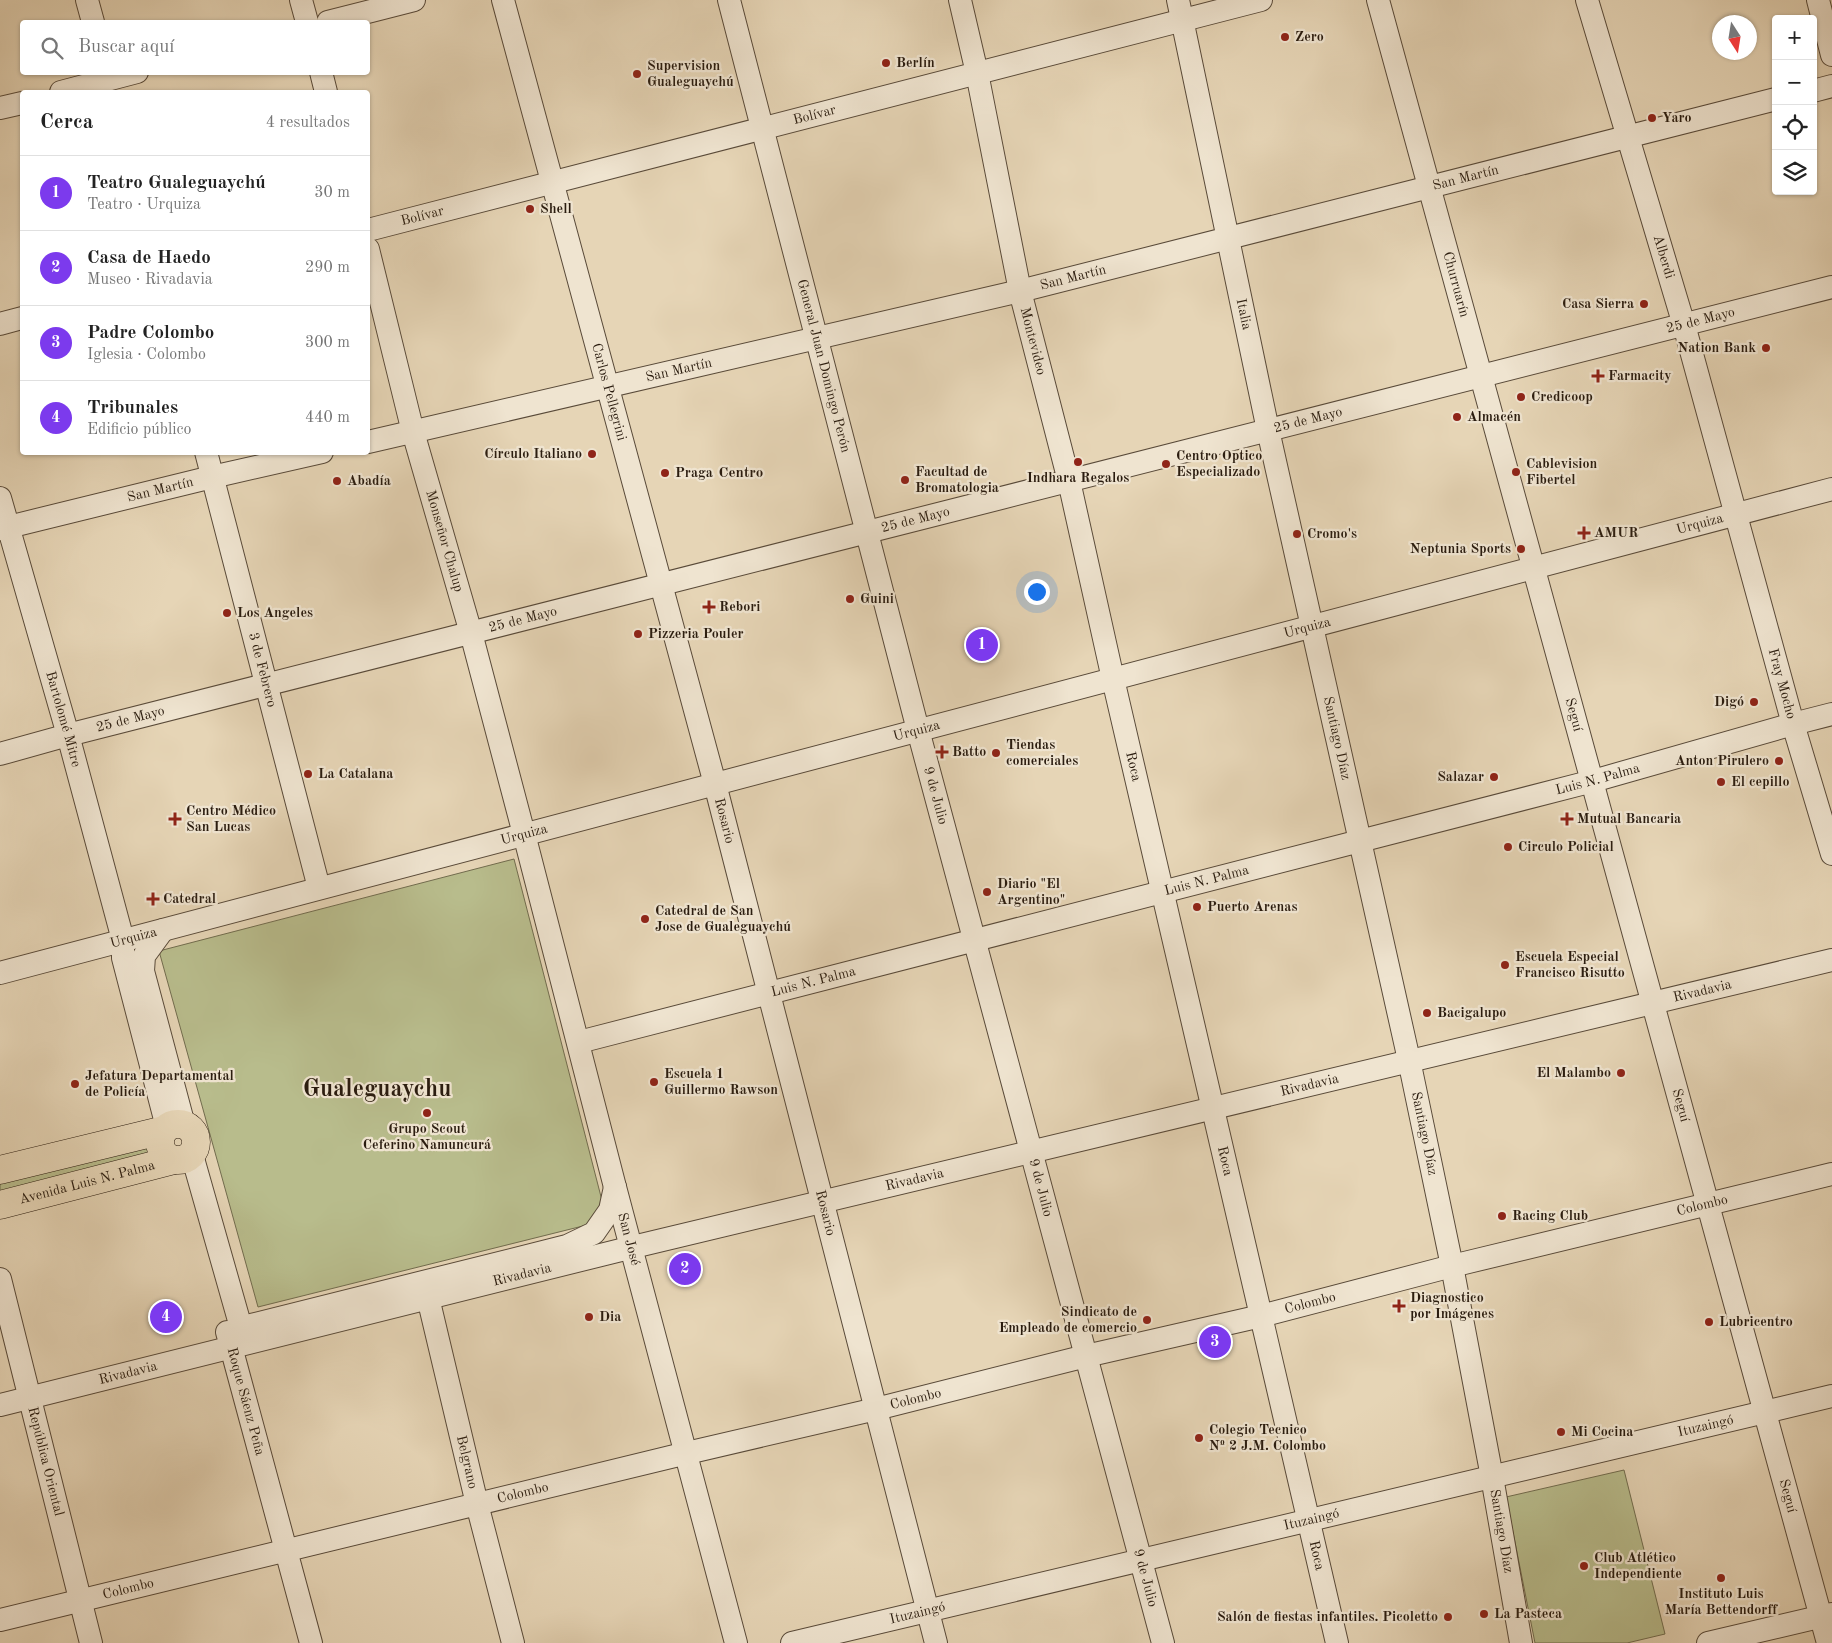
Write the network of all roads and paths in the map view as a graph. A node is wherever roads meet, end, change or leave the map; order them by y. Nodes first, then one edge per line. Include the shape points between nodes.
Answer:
1 (87, 0) edge
2 (301, 0) edge
3 (414, 0) edge
4 (503, 0) edge
5 (729, 0) edge
6 (960, 0) edge
7 (1261, 0) edge
8 (1378, 0) edge
9 (1587, 0) edge
10 (1818, 0) edge
11 (1180, 10) edge
12 (92, 20) edge
13 (306, 20) edge
14 (336, 20) edge
15 (1832, 55) edge
16 (977, 73) junction
17 (129, 75) edge
18 (322, 75) edge
19 (109, 82) edge
20 (1832, 86) edge
21 (71, 90) edge
22 (326, 90) edge
23 (1817, 90) edge
24 (1772, 100) edge
25 (20, 103) edge
26 (0, 108) edge
27 (762, 128) junction
28 (1629, 138) junction
29 (552, 182) junction
30 (1430, 188) junction
31 (370, 229) edge
32 (1228, 239) junction
33 (370, 256) edge
34 (1832, 287) edge
35 (1020, 291) junction
36 (20, 319) edge
37 (0, 324) edge
38 (1684, 325) junction
39 (817, 337) junction
40 (1482, 376) junction
41 (607, 386) junction
42 (1268, 430) junction
43 (413, 432) junction
44 (370, 442) edge
45 (207, 455) edge
46 (309, 455) edge
47 (212, 477) junction
48 (1069, 481) junction
49 (1832, 489) edge
50 (0, 498) edge
51 (1735, 514) junction
52 (4, 528) edge
53 (867, 532) junction
54 (1535, 569) junction
55 (661, 584) junction
56 (1311, 627) junction
57 (471, 633) junction
58 (1113, 679) junction
59 (266, 684) junction
60 (1832, 714) edge
61 (1793, 724) junction
62 (918, 730) junction
63 (68, 735) junction
64 (0, 754) edge
65 (1593, 781) junction
66 (715, 784) junction
67 (524, 834) junction
68 (1359, 841) junction
69 (1832, 854) edge
70 (319, 888) junction
71 (1162, 892) junction
72 (163, 930) junction
73 (123, 940) junction
74 (974, 940) junction
75 (1832, 960) edge
76 (0, 972) edge
77 (769, 994) junction
78 (1653, 1002) junction
79 (579, 1042) junction
80 (1410, 1060) junction
81 (1212, 1108) junction
82 (172, 1127) junction
83 (1031, 1152) junction
84 (181, 1158) junction
85 (0, 1170) edge
86 (1832, 1174) edge
87 (615, 1187) junction
88 (823, 1201) junction
89 (1708, 1204) junction
90 (0, 1205) edge
91 (632, 1247) junction
92 (1452, 1266) junction
93 (0, 1279) edge
94 (426, 1290) junction
95 (1261, 1316) junction
96 (232, 1347) junction
97 (1086, 1356) junction
98 (1832, 1396) edge
99 (30, 1397) junction
100 (0, 1405) edge
101 (876, 1409) junction
102 (1765, 1412) junction
103 (686, 1453) junction
104 (1492, 1477) junction
105 (477, 1504) junction
106 (1308, 1520) junction
107 (287, 1551) junction
108 (1141, 1560) junction
109 (81, 1600) junction
110 (928, 1611) junction
111 (1827, 1615) edge
112 (0, 1620) edge
113 (91, 1643) edge
114 (311, 1643) edge
115 (513, 1643) edge
116 (736, 1643) edge
117 (792, 1643) edge
118 (936, 1643) edge
119 (1163, 1643) edge
120 (1336, 1643) edge
121 (1521, 1643) edge
122 (1708, 1643) edge
123 (1828, 1643) edge

1 - 12 street
2 - 13 street
3 - 14 street
4 - 29 street, Carlos Pellegrini
5 - 27 street, General Juan Domingo Perón
6 - 16 street, Montevideo
7 - 11 street, Bolívar
8 - 30 street, Churruarín
9 - 28 street, Alberdi
10 - 15 street
11 - 16 street, Bolívar
11 - 32 street, Italia
16 - 27 street, Bolívar
16 - 35 street, Montevideo
17 - 19 street
18 - 22 street
19 - 21 street
20 - 23 street
24 - 28 street, San Martín
25 - 26 street
27 - 29 street, Bolívar
27 - 39 street, General Juan Domingo Perón
28 - 30 street, San Martín
28 - 38 street, Alberdi
29 - 31 street, Bolívar
29 - 41 street, Carlos Pellegrini
30 - 32 street, San Martín
30 - 40 street, Churruarín
32 - 35 street, San Martín
32 - 42 street, Italia
33 - 43 street, Monseñor Chalup
34 - 38 street, 25 de Mayo
35 - 39 street, San Martín
35 - 48 street, Montevideo
36 - 37 street
38 - 40 street, 25 de Mayo
38 - 51 street, Alberdi
39 - 41 street, San Martín
39 - 53 street, General Juan Domingo Perón
40 - 42 street, 25 de Mayo
40 - 54 street, Churruarín
41 - 43 street, San Martín
41 - 55 street, Carlos Pellegrini
42 - 48 street, 25 de Mayo
42 - 56 street, Italia
43 - 44 street, San Martín
43 - 57 street, Monseñor Chalup
45 - 47 street, 3 de Febrero
46 - 47 street, San Martín
47 - 52 street, San Martín
47 - 59 street, 3 de Febrero
48 - 53 street, 25 de Mayo
48 - 58 street, Montevideo
49 - 51 street, Urquiza
50 - 52 street, Bartolomé Mitre
51 - 54 street, Urquiza
51 - 61 street, Fray Mocho
52 - 63 street, Bartolomé Mitre
53 - 55 street, 25 de Mayo
53 - 62 street, General Juan Domingo Perón
54 - 56 street, Urquiza
54 - 65 street, Seguí
55 - 57 street, 25 de Mayo
55 - 66 street, Carlos Pellegrini
56 - 58 street, Urquiza
56 - 68 street, Santiago Díaz
57 - 59 street, 25 de Mayo
57 - 67 street, Monseñor Chalup
58 - 62 street, Urquiza
58 - 71 street, Roca
59 - 63 street, 25 de Mayo
59 - 70 street, 3 de Febrero
60 - 61 street, Luis N. Palma
61 - 65 street, Luis N. Palma
61 - 69 street, Fray Mocho
62 - 66 street, Urquiza
62 - 74 street, 9 de Julio
63 - 64 street, 25 de Mayo
63 - 73 street, Bartolomé Mitre
65 - 68 street, Luis N. Palma
65 - 78 street, Seguí
66 - 67 street, Urquiza
66 - 77 street, Rosario
67 - 70 street, Urquiza
67 - 79 street, San José
68 - 71 street, Luis N. Palma
68 - 80 street, Santiago Díaz
70 - 72 street, Urquiza
71 - 74 street, Luis N. Palma
71 - 81 street, Roca
72 - 73 street, Urquiza
72 - 82 street via 144,956 142,970
73 - 76 street, Urquiza
73 - 82 street via 123,958
74 - 77 street, Luis N. Palma
74 - 83 street, 9 de Julio
75 - 78 street, Rivadavia
77 - 79 street, Luis N. Palma
77 - 88 street, Rosario
78 - 80 street, Rivadavia
78 - 89 street, Seguí
79 - 87 street, San José
80 - 81 street, Rivadavia
80 - 92 street, Santiago Díaz
81 - 83 street, Rivadavia
81 - 95 street, Roca
82 - 84 main road via 160,1142 161,1148 164,1153
82 - 85 main road
83 - 88 street, Rivadavia
83 - 97 street, 9 de Julio
84 - 90 main road, Avenida Luis N. Palma
84 - 94 street, Rivadavia via 240,1324 247,1326
84 - 96 street, Roque Sáenz Peña
86 - 89 street, Colombo
87 - 91 street, San José
87 - 94 street, Rivadavia via 610,1210 594,1233 567,1246
88 - 91 street, Rivadavia
88 - 101 street, Rosario
89 - 92 street, Colombo
89 - 102 street, Seguí
91 - 94 street, Rivadavia
91 - 103 street, San José
92 - 95 street, Colombo
92 - 104 street, Santiago Díaz
93 - 99 street, República Oriental
94 - 96 street, Rivadavia
94 - 105 street, Belgrano
95 - 97 street, Colombo
95 - 106 street, Roca
96 - 99 street, Rivadavia
96 - 107 street, Roque Sáenz Peña
97 - 101 street, Colombo
97 - 108 street, 9 de Julio
98 - 102 street, Ituzaingó
99 - 100 street, Rivadavia
99 - 109 street, República Oriental
101 - 103 street, Colombo
101 - 110 street, Rosario
102 - 104 street, Ituzaingó
102 - 111 street, Seguí
103 - 105 street, Colombo
103 - 116 street, San José
104 - 106 street, Ituzaingó
104 - 121 street, Santiago Díaz
105 - 107 street, Colombo
105 - 115 street, Belgrano
106 - 108 street, Ituzaingó
106 - 120 street, Roca
107 - 109 street, Colombo
107 - 114 street, Roque Sáenz Peña
108 - 110 street, Ituzaingó
108 - 119 street, 9 de Julio
109 - 112 street, Colombo
109 - 113 street, República Oriental
110 - 117 street, Ituzaingó
110 - 118 street, Rosario
111 - 122 street
111 - 123 street, Seguí

